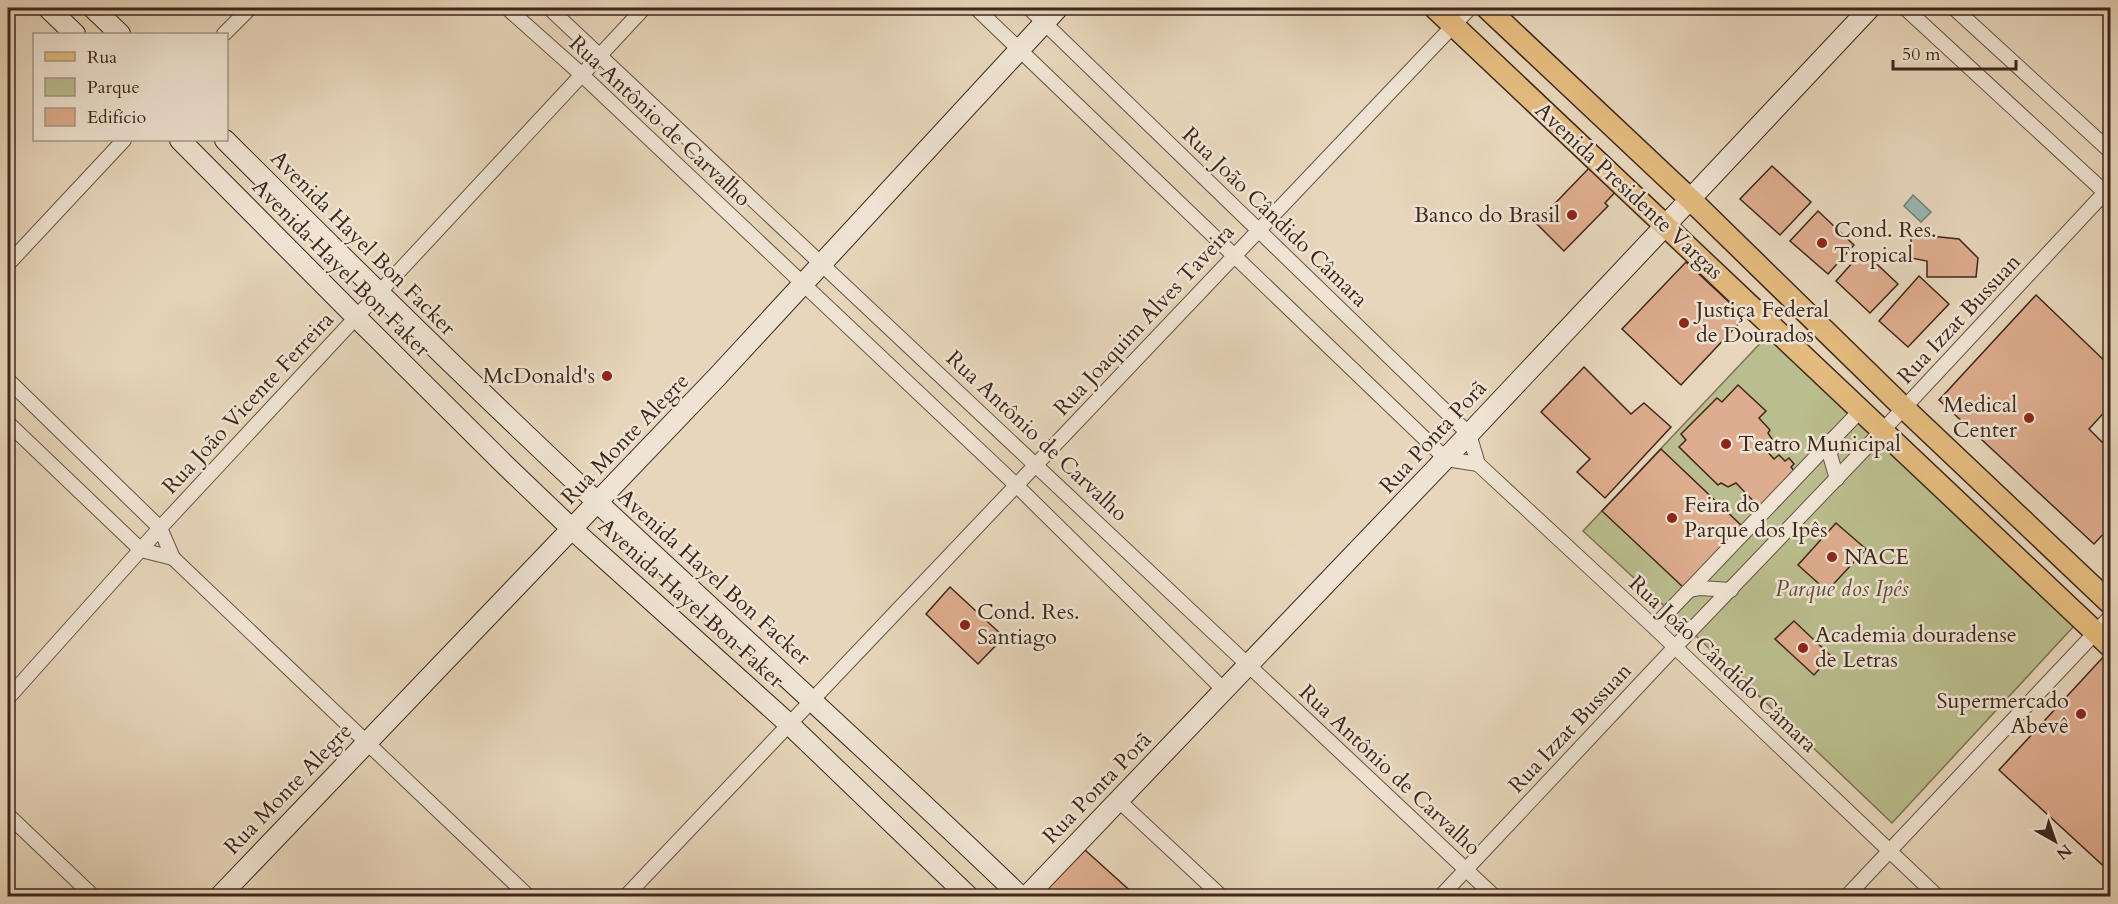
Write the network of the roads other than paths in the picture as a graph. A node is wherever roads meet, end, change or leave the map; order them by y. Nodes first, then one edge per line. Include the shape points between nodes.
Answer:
1 (48, 8) edge
2 (93, 8) edge
3 (250, 8) edge
4 (507, 8) edge
5 (549, 8) edge
6 (644, 8) edge
7 (976, 8) edge
8 (1029, 8) edge
9 (1058, 8) edge
10 (1435, 8) edge
11 (1470, 8) edge
12 (1487, 8) edge
13 (1870, 8) edge
14 (1905, 8) edge
15 (1954, 8) edge
16 (1044, 22) junction
17 (1453, 25) junction
18 (74, 33) edge
19 (119, 33) edge
20 (226, 33) edge
21 (1018, 48) junction
22 (599, 55) junction
23 (581, 74) junction
24 (123, 141) edge
25 (181, 141) edge
26 (226, 141) edge
27 (2110, 151) edge
28 (2109, 192) edge
29 (1690, 199) junction
30 (1666, 225) junction
31 (1258, 229) junction
32 (1233, 256) junction
33 (8, 264) edge
34 (822, 264) junction
35 (802, 285) junction
36 (378, 294) junction
37 (356, 317) junction
38 (8, 380) edge
39 (1904, 408) junction
40 (1861, 410) junction
41 (8, 423) edge
42 (1883, 431) junction
43 (1469, 434) junction
44 (1834, 438) junction
45 (1446, 459) junction
46 (1037, 464) junction
47 (1478, 464) junction
48 (1837, 479) junction
49 (1017, 486) junction
50 (597, 502) junction
51 (160, 528) junction
52 (572, 529) junction
53 (141, 550) junction
54 (173, 558) junction
55 (1690, 590) junction
56 (1731, 590) junction
57 (2110, 603) edge
58 (2110, 617) edge
59 (1654, 627) junction
60 (2103, 639) edge
61 (1675, 647) junction
62 (1248, 666) junction
63 (1224, 690) junction
64 (8, 698) edge
65 (813, 700) junction
66 (790, 725) junction
67 (366, 742) junction
68 (1118, 800) junction
69 (8, 815) edge
70 (1890, 852) junction
71 (1466, 870) junction
72 (93, 897) edge
73 (220, 897) edge
74 (528, 897) edge
75 (626, 897) edge
76 (968, 897) edge
77 (1020, 897) edge
78 (1027, 897) edge
79 (1221, 897) edge
80 (1441, 897) edge
81 (1494, 897) edge
82 (1847, 897) edge
83 (1937, 897) edge

1 - 18 street
2 - 19 street
3 - 20 street
4 - 23 street, Rua Antônio de Carvalho
5 - 22 street, Rua Antônio de Carvalho
6 - 22 street, Rua João Vicente Ferreira
7 - 21 street
8 - 16 street, Rua João Cândido Câmara
9 - 16 street, Rua Monte Alegre
10 - 17 main road, Avenida Presidente Vargas
11 - 17 street, Rua Joaquim Alves Taveira
12 - 29 main road, Avenida Presidente Vargas
13 - 29 street, Rua Ponta Porã
14 - 28 street
15 - 27 street
16 - 21 street, Rua Monte Alegre
16 - 31 street, Rua João Cândido Câmara
17 - 30 main road, Avenida Presidente Vargas
17 - 31 street, Rua Joaquim Alves Taveira
21 - 32 street
21 - 34 street, Rua Monte Alegre
22 - 23 street, Rua João Vicente Ferreira
22 - 34 street, Rua Antônio de Carvalho
23 - 35 street, Rua Antônio de Carvalho
23 - 36 street, Rua João Vicente Ferreira
24 - 33 street
25 - 37 street, Avenida Hayel Bon Faker
26 - 36 street, Avenida Hayel Bon Facker
28 - 39 street, Rua Izzat Bussuan
29 - 30 street, Rua Ponta Porã
29 - 39 main road, Avenida Presidente Vargas
30 - 40 main road, Avenida Presidente Vargas
30 - 43 street, Rua Ponta Porã
31 - 32 street, Rua Joaquim Alves Taveira
31 - 43 street, Rua João Cândido Câmara
32 - 45 street
32 - 46 street, Rua Joaquim Alves Taveira
34 - 35 street, Rua Monte Alegre
34 - 46 street, Rua Antônio de Carvalho
35 - 49 street, Rua Antônio de Carvalho
35 - 50 street, Rua Monte Alegre
36 - 37 street, Rua João Vicente Ferreira
36 - 50 street, Avenida Hayel Bon Facker
37 - 51 street, Rua João Vicente Ferreira
37 - 52 street, Avenida Hayel Bon Faker
38 - 51 street
39 - 42 street, Rua Izzat Bussuan
39 - 57 main road, Avenida Presidente Vargas
40 - 42 main road, Avenida Presidente Vargas
40 - 44 street
41 - 53 street
42 - 48 street, Rua Izzat Bussuan
42 - 60 main road, Avenida Presidente Vargas
43 - 45 street, Rua Ponta Porã
43 - 47 street, Rua João Cândido Câmara
44 - 48 street via 1830,456
44 - 55 street
45 - 47 street
45 - 62 street, Rua Ponta Porã
46 - 49 street, Rua Joaquim Alves Taveira
46 - 62 street, Rua Antônio de Carvalho
47 - 59 street, Rua João Cândido Câmara
48 - 56 street, Rua Izzat Bussuan
49 - 63 street, Rua Antônio de Carvalho
49 - 65 street, Rua Joaquim Alves Taveira
50 - 52 street, Rua Monte Alegre
50 - 65 street, Avenida Hayel Bon Facker
51 - 53 street, Rua João Vicente Ferreira
51 - 54 street
52 - 66 street, Avenida Hayel Bon Faker
52 - 67 street, Rua Monte Alegre
53 - 54 street
53 - 64 street, Rua João Vicente Ferreira
54 - 67 street
55 - 56 street
55 - 59 street
56 - 61 street, Rua Izzat Bussuan
58 - 60 street
59 - 61 street, Rua João Cândido Câmara
60 - 70 street
61 - 70 street, Rua João Cândido Câmara
61 - 71 street, Rua Izzat Bussuan
62 - 63 street, Rua Ponta Porã
62 - 71 street, Rua Antônio de Carvalho
63 - 68 street, Rua Ponta Porã
65 - 66 street, Rua Joaquim Alves Taveira
65 - 77 street, Avenida Hayel Bon Facker
66 - 75 street, Rua Joaquim Alves Taveira
66 - 76 street, Avenida Hayel Bon Faker
67 - 73 street, Rua Monte Alegre
67 - 74 street
68 - 78 street, Rua Ponta Porã
68 - 79 street
69 - 72 street
70 - 82 street
70 - 83 street, Rua João Cândido Câmara
71 - 80 street, Rua Izzat Bussuan
71 - 81 street, Rua Antônio de Carvalho

